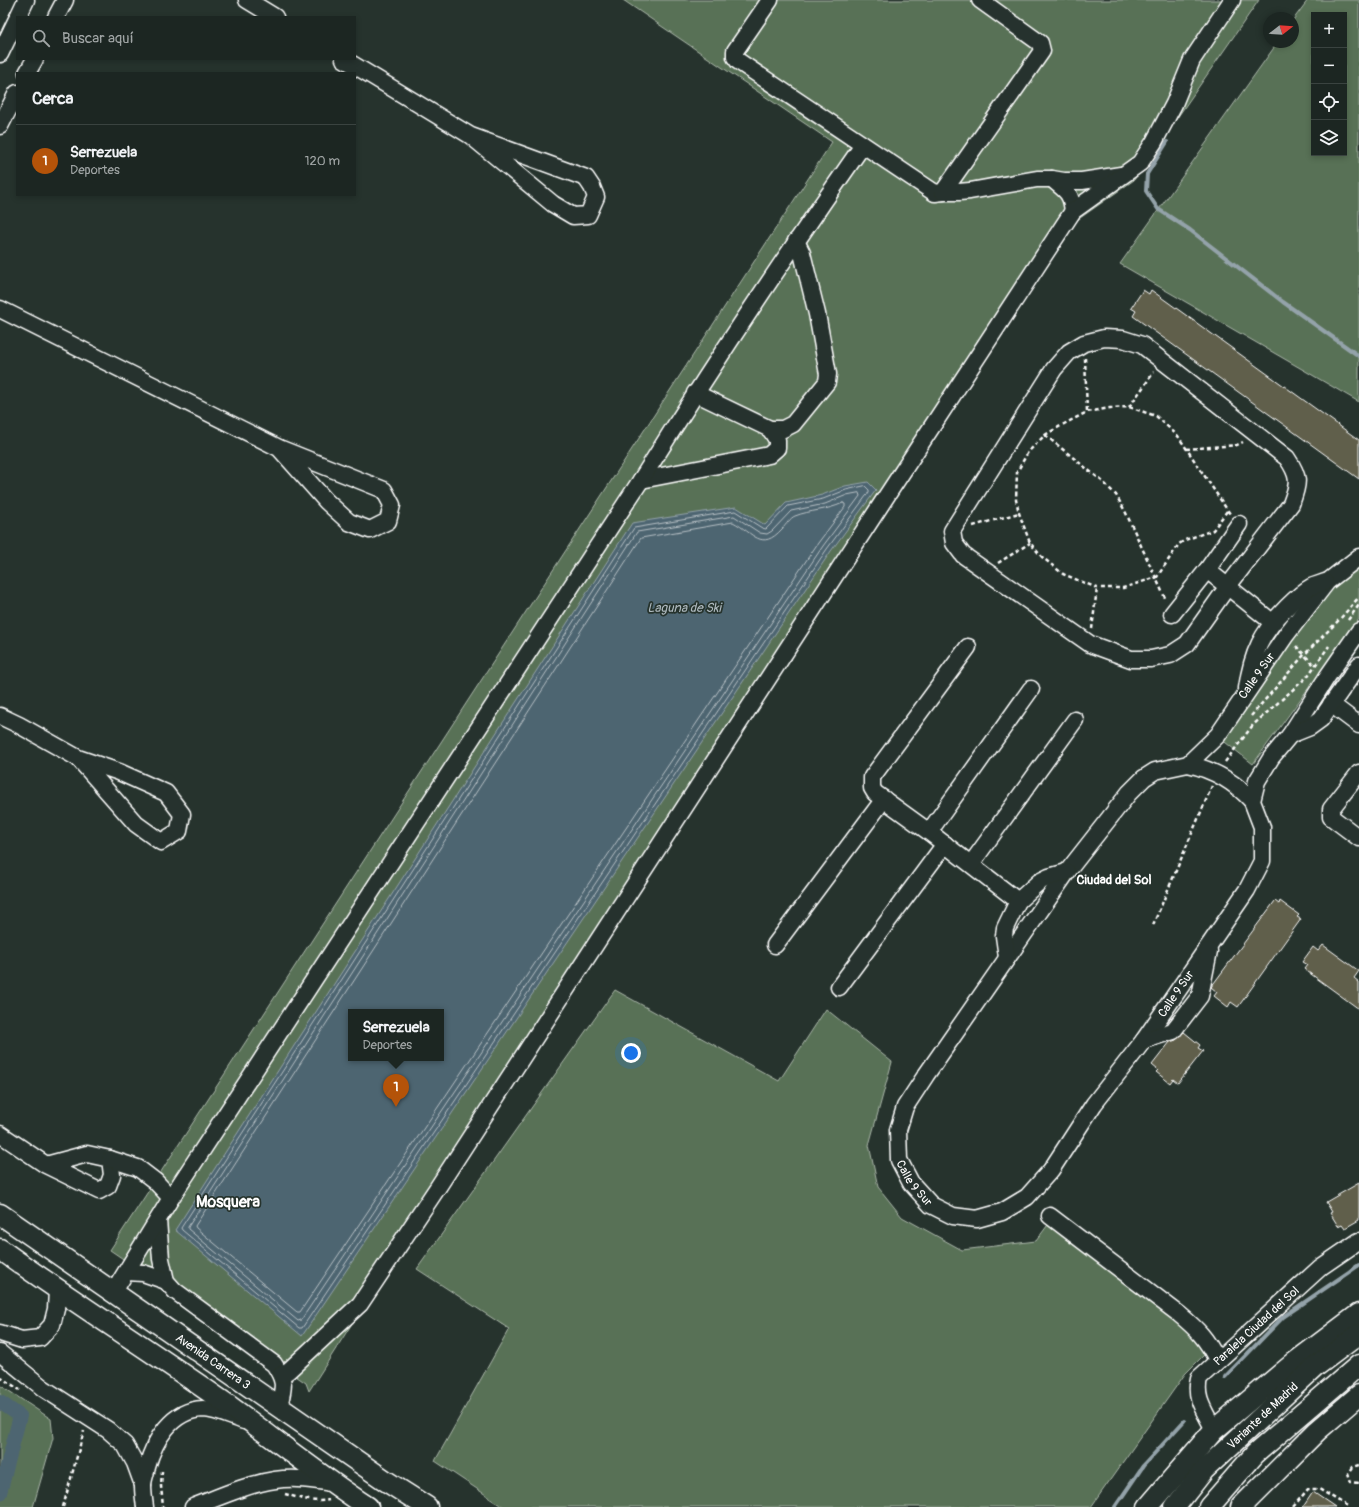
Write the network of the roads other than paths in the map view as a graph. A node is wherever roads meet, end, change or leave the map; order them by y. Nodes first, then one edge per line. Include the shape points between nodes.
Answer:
1 (26, 0) edge
2 (65, 0) edge
3 (247, 0) edge
4 (770, 0) edge
5 (980, 0) edge
6 (1232, 0) edge
7 (19, 16) edge
8 (57, 16) edge
9 (273, 16) edge
10 (16, 22) edge
11 (0, 54) edge
12 (34, 60) edge
13 (346, 60) edge
14 (28, 72) edge
15 (16, 95) edge
16 (0, 126) edge
17 (471, 136) junction
18 (863, 145) junction
19 (1125, 174) junction
20 (1052, 179) junction
21 (943, 192) junction
22 (1073, 211) junction
23 (796, 242) junction
24 (0, 309) edge
25 (695, 393) junction
26 (770, 429) junction
27 (279, 448) junction
28 (641, 480) junction
29 (1239, 524) dead end
30 (1359, 557) edge
31 (1207, 570) junction
32 (1327, 582) junction
33 (1228, 586) junction
34 (1172, 614) road end
35 (1272, 622) junction
36 (1352, 627) edge
37 (968, 647) dead end
38 (1359, 664) edge
39 (1031, 689) dead end
40 (1247, 691) junction
41 (1331, 704) junction
42 (0, 716) edge
43 (1075, 720) dead end
44 (1359, 725) edge
45 (1290, 734) junction
46 (78, 758) junction
47 (1188, 764) junction
48 (1359, 773) edge
49 (884, 799) junction
50 (1252, 801) junction
51 (929, 832) junction
52 (1359, 838) edge
53 (945, 844) junction
54 (971, 864) junction
55 (1068, 872) junction
56 (1018, 901) junction
57 (776, 944) dead end
58 (1007, 957) junction
59 (839, 987) dead end
60 (0, 1134) edge
61 (110, 1159) junction
62 (46, 1165) junction
63 (171, 1198) junction
64 (0, 1214) edge
65 (1050, 1216) dead end
66 (158, 1220) junction
67 (1359, 1241) edge
68 (0, 1249) edge
69 (127, 1272) junction
70 (166, 1281) junction
71 (57, 1290) junction
72 (113, 1293) junction
73 (1359, 1314) edge
74 (0, 1333) edge
75 (1359, 1334) edge
76 (0, 1353) edge
77 (1217, 1360) junction
78 (1359, 1364) edge
79 (281, 1375) junction
80 (1359, 1395) edge
81 (279, 1406) junction
82 (255, 1425) junction
83 (1214, 1430) junction
84 (331, 1483) junction
85 (143, 1485) junction
86 (145, 1507) edge
87 (193, 1507) edge
88 (368, 1507) edge
89 (427, 1507) edge
90 (1148, 1507) edge
91 (1175, 1507) edge
92 (1209, 1507) edge
93 (1240, 1507) edge

1 - 7 street
2 - 8 street
3 - 9 street
4 - 18 street via 735,51 738,61
5 - 21 street via 1040,43 1042,51
6 - 19 street via 1192,60 1174,104 1154,142 1140,163
10 - 11 street
12 - 14 street
13 - 17 street
15 - 16 street
17 - 17 street via 553,204 573,216 588,216 596,197 586,178
18 - 21 street via 935,193
18 - 23 street
19 - 20 street via 1082,181
19 - 22 street
20 - 21 street
20 - 22 street via 1072,199
22 - 79 street via 360,1304
23 - 25 street
23 - 26 street via 802,253 817,314 828,374 827,382 793,424 783,429
24 - 27 street
25 - 26 street
25 - 28 street
26 - 28 street via 777,440 777,448 769,455
27 - 27 street via 348,522 370,530 388,521 392,505 384,490
28 - 63 street
29 - 31 street
30 - 32 street, Calle 9 Sur
31 - 33 street
31 - 34 street
32 - 35 street via 1310,587
32 - 40 street, Calle 9 Sur
33 - 33 street via 1291,504 1298,488 1295,470 1287,458 1142,345 1123,339 1104,338 1069,352 1054,369 952,531 954,543 962,555 1090,644 1131,659 1151,659 1170,655 1187,644
33 - 35 street
35 - 40 street via 1257,647 1250,668
36 - 45 street via 1327,677
37 - 49 street via 872,777 872,788
38 - 41 street
39 - 51 street
40 - 47 street, Calle 9 Sur via 1218,735
41 - 44 street
41 - 45 street via 1321,719 1310,727
42 - 46 street
43 - 54 street
45 - 50 street via 1257,781
46 - 46 street via 136,824 161,842 179,831 182,814 166,793 119,772
47 - 50 street via 1217,773 1241,789
47 - 55 street, Calle 9 Sur via 1155,771 1144,778 1129,793
48 - 52 street via 1330,813 1331,817
49 - 51 street
49 - 57 street
50 - 58 street, Calle 9 Sur via 1262,827 1262,861 1247,890 1144,1040 1094,1104 1051,1170 1027,1197 1002,1212 977,1219 953,1216 931,1205 911,1183 899,1160 898,1130 905,1107
51 - 53 street
53 - 54 street
53 - 59 street
54 - 56 street
55 - 56 street via 1039,882
55 - 58 street, Calle 9 Sur
56 - 58 street via 1005,928
60 - 62 street
61 - 62 street via 87,1154
61 - 62 street via 112,1175 108,1186 99,1191
61 - 63 street via 138,1168
63 - 66 street
64 - 72 main road, Avenida Carrera 3
65 - 77 street via 1180,1314 1198,1330
66 - 69 street
66 - 70 street via 161,1259
67 - 77 street, Paralela Ciudad del Sol via 1320,1267
68 - 71 main road
69 - 70 street via 143,1273
69 - 72 street
70 - 79 street via 175,1291 274,1364
71 - 74 street via 52,1325 40,1338 22,1340
71 - 82 main road
72 - 81 main road, Avenida Carrera 3
73 - 83 main road via 1294,1363
75 - 91 main road, Variante de Madrid via 1315,1367 1204,1470
76 - 85 street via 44,1388 108,1430 125,1445
77 - 83 street, Paralela Ciudad del Sol via 1199,1378 1197,1388 1198,1398
78 - 92 main road, Variante de Madrid via 1255,1454
79 - 81 street via 284,1386
80 - 93 main road via 1317,1431
81 - 89 main road, Avenida Carrera 3
82 - 84 main road
82 - 85 street via 203,1409 177,1417 165,1428 151,1453
83 - 90 main road
84 - 87 street via 304,1479 276,1480
84 - 88 main road
85 - 86 street

